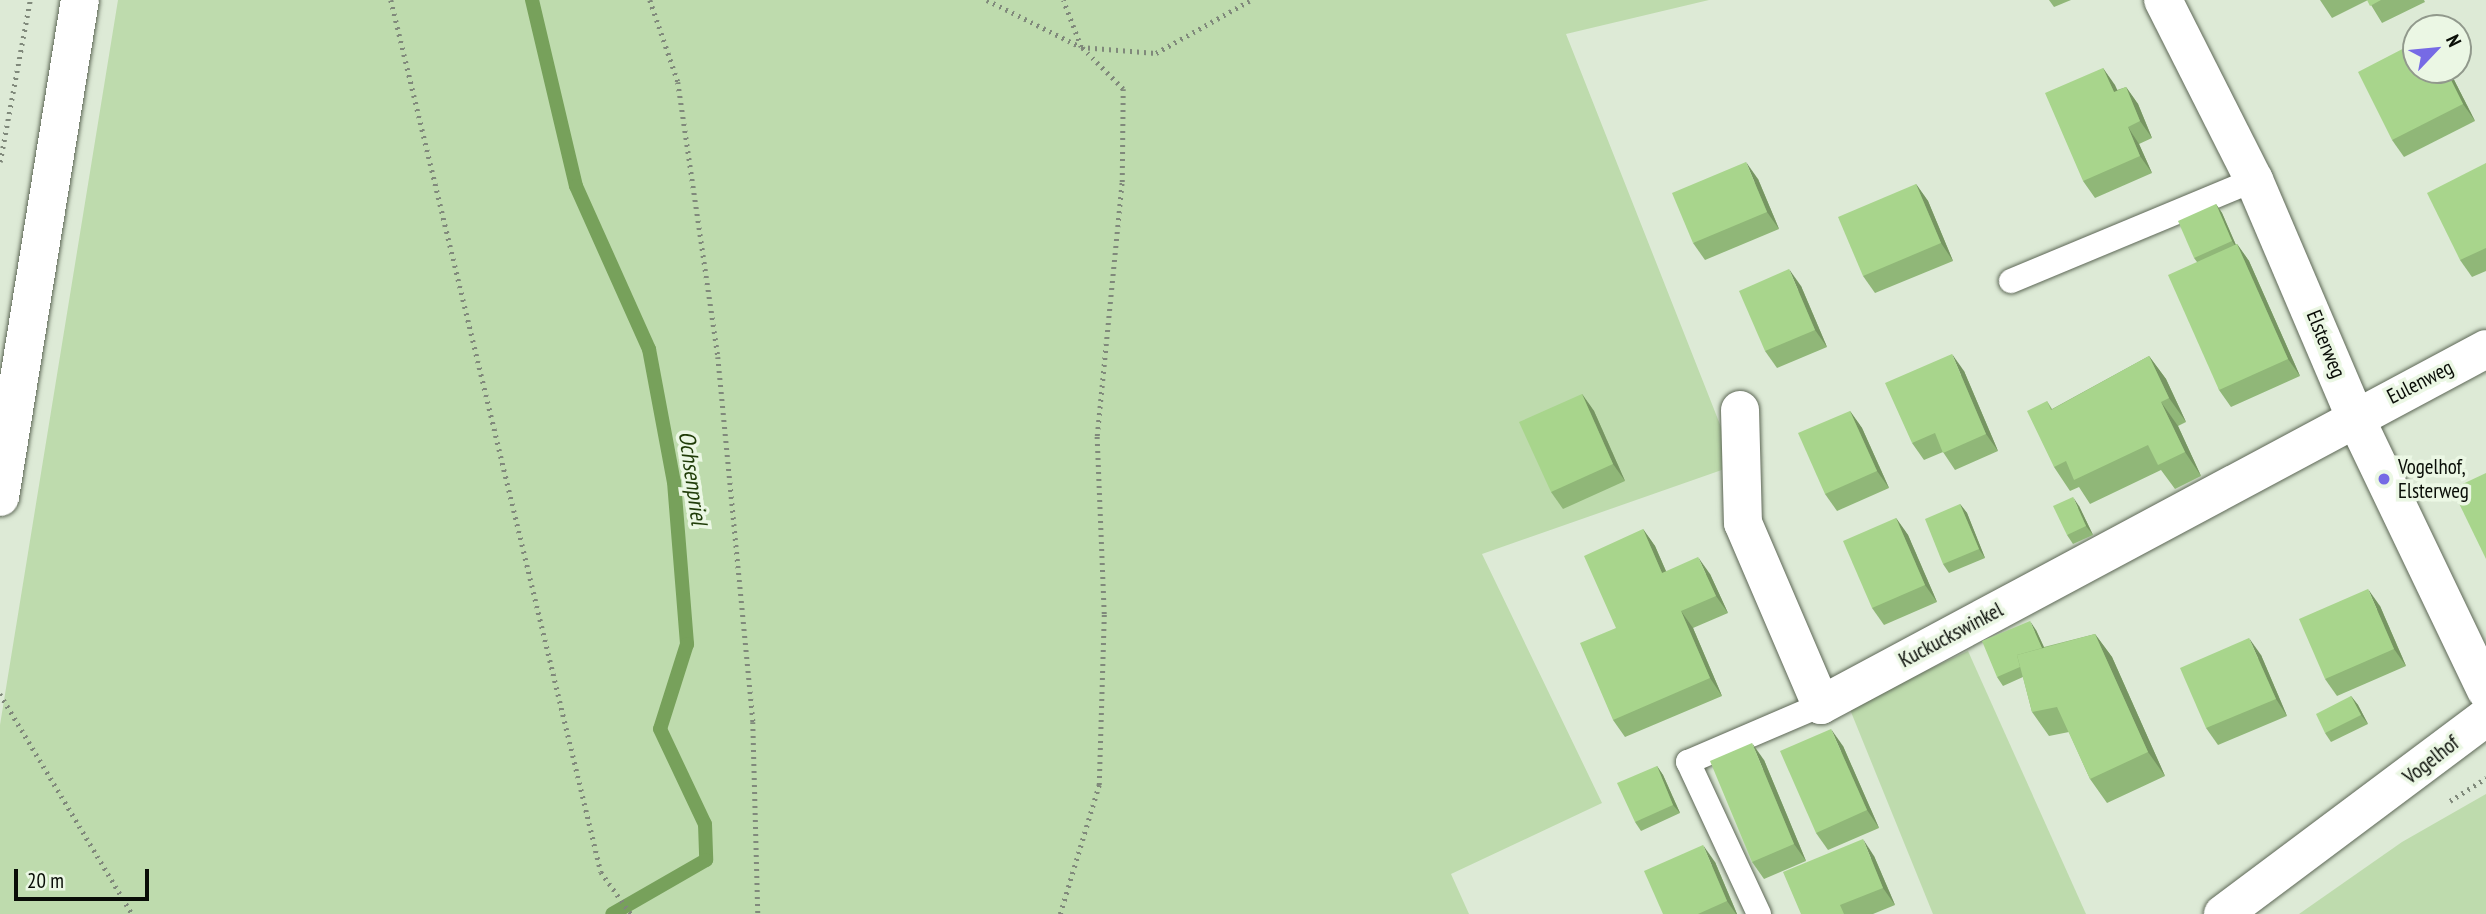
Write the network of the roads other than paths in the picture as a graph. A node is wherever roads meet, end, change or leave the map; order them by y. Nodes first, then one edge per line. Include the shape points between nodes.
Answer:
1 (80, 0) edge
2 (2164, 0) edge
3 (2254, 180) junction
4 (2011, 281) dead end
5 (2486, 349) edge
6 (1740, 410) dead end
7 (2355, 417) junction
8 (0, 497) edge
9 (2486, 690) edge
10 (1821, 705) junction
11 (2486, 717) edge
12 (1759, 914) edge
13 (2223, 914) edge

1 - 8 street
2 - 3 street, Elsterweg
3 - 4 lane
3 - 7 street, Elsterweg
5 - 7 street, Eulenweg
6 - 10 street via 1743,523
7 - 9 street, Elsterweg
7 - 10 street, Kuckuckswinkel
10 - 12 lane via 1688,762
11 - 13 street, Vogelhof

